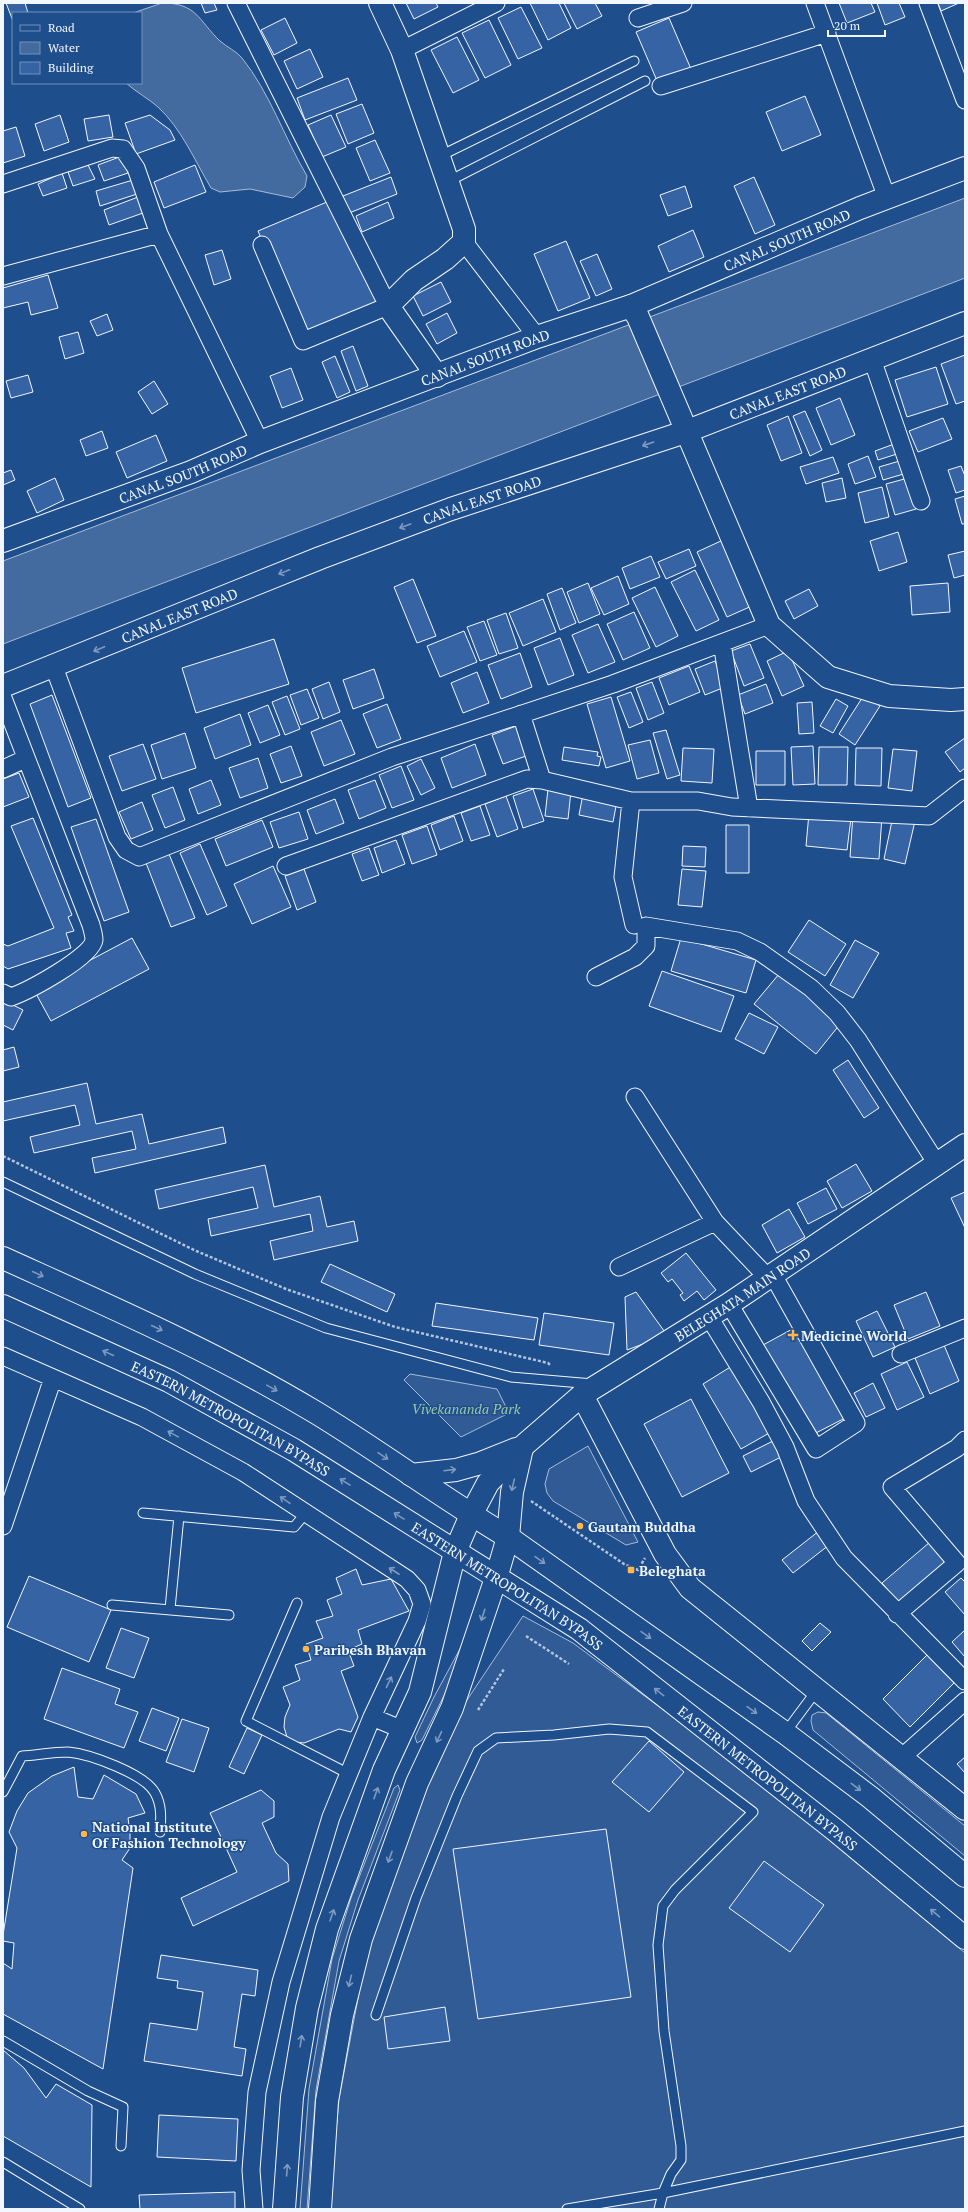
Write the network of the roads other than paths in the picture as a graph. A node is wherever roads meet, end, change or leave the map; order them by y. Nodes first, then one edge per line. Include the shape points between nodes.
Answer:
1 (236, 3) edge
2 (380, 3) edge
3 (496, 3) edge
4 (683, 3) edge
5 (815, 3) edge
6 (928, 3) edge
7 (638, 18) dead end
8 (826, 33) junction
9 (402, 50) junction
10 (634, 61) dead end
11 (645, 81) dead end
12 (661, 86) dead end
13 (965, 100) edge
14 (438, 157) junction
15 (965, 168) edge
16 (447, 182) junction
17 (3, 184) edge
18 (887, 198) junction
19 (159, 234) junction
20 (464, 242) junction
21 (262, 245) dead end
22 (3, 276) edge
23 (388, 306) junction
24 (634, 312) junction
25 (965, 323) edge
26 (537, 337) junction
27 (872, 358) junction
28 (437, 376) junction
29 (681, 422) junction
30 (260, 442) junction
31 (921, 501) dead end
32 (3, 541) edge
33 (769, 625) junction
34 (722, 643) junction
35 (54, 667) junction
36 (3, 686) edge
37 (3, 698) edge
38 (965, 699) edge
39 (521, 714) junction
40 (26, 759) junction
41 (3, 769) edge
42 (542, 780) junction
43 (965, 788) edge
44 (631, 801) junction
45 (749, 808) junction
46 (286, 866) dead end
47 (634, 925) dead end
48 (596, 977) dead end
49 (3, 993) edge
50 (635, 1097) dead end
51 (965, 1145) edge
52 (937, 1164) junction
53 (3, 1182) edge
54 (715, 1222) junction
55 (3, 1258) edge
56 (620, 1267) dead end
57 (771, 1276) junction
58 (730, 1304) junction
59 (3, 1306) edge
60 (709, 1317) junction
61 (965, 1328) edge
62 (901, 1354) dead end
63 (3, 1356) edge
64 (53, 1378) junction
65 (582, 1387) junction
66 (965, 1440) edge
67 (522, 1446) junction
68 (412, 1475) junction
69 (143, 1512) dead end
70 (306, 1514) junction
71 (471, 1515) junction
72 (179, 1516) junction
73 (3, 1526) edge
74 (508, 1537) junction
75 (456, 1552) junction
76 (496, 1578) junction
77 (297, 1603) dead end
78 (112, 1605) dead end
79 (170, 1609) junction
80 (897, 1614) junction
81 (229, 1615) dead end
82 (965, 1681) edge
83 (817, 1690) junction
84 (965, 1701) edge
85 (372, 1717) junction
86 (403, 1730) junction
87 (785, 1733) junction
88 (901, 1758) junction
89 (349, 1774) junction
90 (3, 1792) edge
91 (965, 1809) edge
92 (160, 1832) dead end
93 (965, 1876) edge
94 (965, 1938) edge
95 (376, 2015) dead end
96 (3, 2041) edge
97 (965, 2131) edge
98 (121, 2146) dead end
99 (3, 2162) edge
100 (663, 2193) junction
101 (80, 2209) edge
102 (254, 2209) edge
103 (284, 2209) edge
104 (320, 2209) edge
105 (567, 2209) edge
106 (659, 2209) edge

1 - 23 street
2 - 9 main road
3 - 9 street
4 - 7 street
5 - 8 street
6 - 13 street
8 - 12 street
8 - 18 street
9 - 14 main road
10 - 14 lane
11 - 16 lane
14 - 16 main road
15 - 18 main road, CANAL SOUTH ROAD
16 - 20 main road via 464,229
17 - 19 street via 112,148 123,149 136,168
18 - 24 main road, CANAL SOUTH ROAD
19 - 22 street
19 - 30 street
20 - 23 main road via 445,259 414,280
20 - 26 street
21 - 23 street via 303,341
23 - 28 main road
24 - 26 main road, CANAL SOUTH ROAD
24 - 29 main road
25 - 27 main road, CANAL EAST ROAD
26 - 28 main road, CANAL SOUTH ROAD
27 - 29 main road, CANAL EAST ROAD
27 - 31 street
28 - 30 main road, CANAL SOUTH ROAD
29 - 33 main road
29 -> 35 main road, CANAL EAST ROAD via 349,547
30 - 32 main road, CANAL SOUTH ROAD via 191,472
33 - 34 street
33 - 38 main road via 828,677 889,696
34 - 39 street via 613,684
34 - 45 street
35 - 36 main road, CANAL EAST ROAD
35 - 39 street via 117,837 126,850 139,857 392,757
37 - 40 street
39 - 42 street
40 - 41 street
40 - 49 street via 91,924 94,940 86,954 27,991 11,997
42 - 44 street
42 - 46 street via 527,780
43 - 45 street via 929,816
44 - 45 street via 698,801
44 - 47 street via 623,877
48 - 52 street via 634,957 646,946 646,926 737,941 760,952 811,988 837,1013 858,1040
50 - 54 street
51 - 52 main road, BELEGHATA MAIN ROAD
52 - 57 main road, BELEGHATA MAIN ROAD
53 - 65 lane via 195,1274 326,1328 511,1377
54 - 56 street
54 - 57 street
55 -> 68 main road via 187,1342 314,1412
57 - 58 main road, BELEGHATA MAIN ROAD
57 - 58 street via 856,1423 816,1449
58 - 60 main road, BELEGHATA MAIN ROAD
75 -> 59 main road, EASTERN METROPOLITAN BYPASS via 294,1450 169,1381
60 - 65 main road, BELEGHATA MAIN ROAD
60 - 80 street via 778,1434 806,1501 844,1558
61 - 62 street
63 - 64 street
70 -> 64 street via 243,1472 142,1417
64 - 73 street
65 - 67 main road, BELEGHATA MAIN ROAD
65 - 83 main road via 665,1554 678,1574 690,1588
66 - 80 street via 957,1448 892,1487 957,1563
68 -> 67 main road via 456,1470
67 - 71 main road via 488,1483
67 -> 74 main road via 512,1492
68 - 71 main road
69 - 72 lane
70 - 72 lane via 294,1527
85 -> 70 street via 417,1621 422,1604 417,1590 407,1579
71 - 74 main road
71 - 75 main road
72 - 79 lane
74 - 76 main road
74 -> 87 main road
75 - 76 main road, EASTERN METROPOLITAN BYPASS
75 - 86 main road via 420,1692
94 -> 76 main road, EASTERN METROPOLITAN BYPASS via 835,1830 579,1629
76 -> 104 main road via 452,1708 417,1783 361,1939 342,2015 327,2101
77 - 89 lane via 246,1721
78 - 79 lane
79 - 81 lane
80 - 82 street
83 - 87 lane
83 - 88 main road
84 - 88 street
85 - 86 street
85 - 89 street
103 -> 86 main road via 292,2097 307,2008 327,1929 384,1770
87 -> 93 main road
88 - 91 main road
89 - 102 street via 331,1817 281,1982 257,2092 251,2170
90 - 92 lane via 22,1756 68,1752 98,1759 132,1773 155,1792 161,1812
95 - 100 lane via 416,1898 478,1751 496,1738 609,1729 647,1732 753,1812 675,1890 663,1906 658,1945 664,2031 682,2146 681,2160
96 - 98 lane via 88,2091 123,2107
97 - 100 lane
99 - 101 lane
100 - 105 lane
100 - 106 lane

